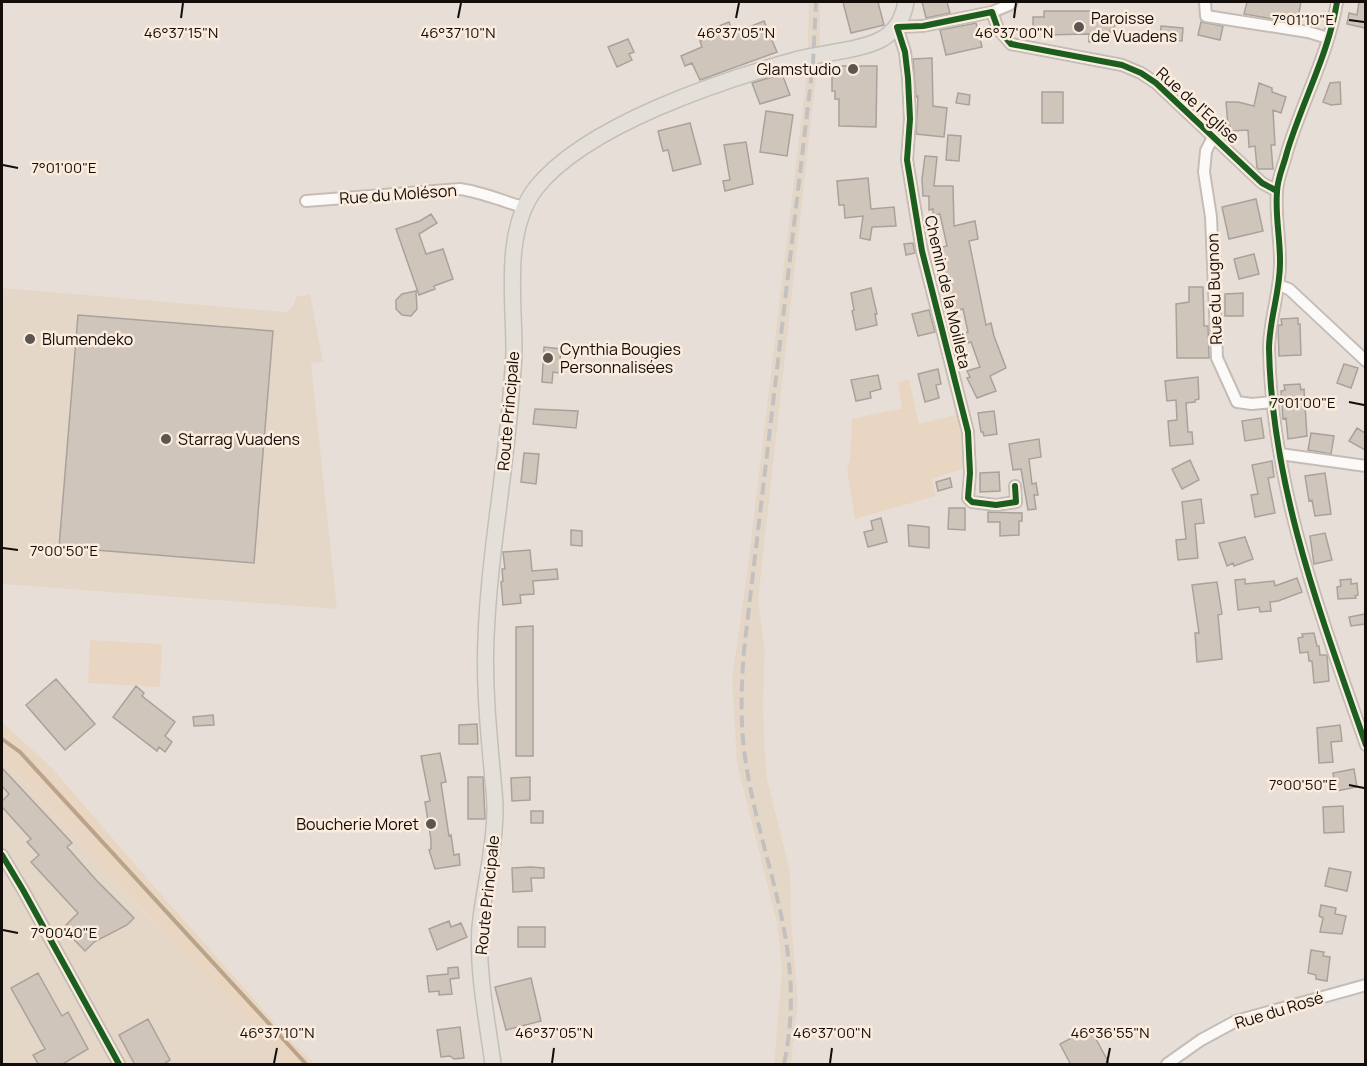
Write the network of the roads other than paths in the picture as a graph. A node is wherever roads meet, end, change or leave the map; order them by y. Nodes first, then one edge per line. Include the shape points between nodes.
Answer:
1 (906, 2) edge
2 (1012, 2) edge
3 (1205, 2) edge
4 (1337, 2) edge
5 (992, 12) junction
6 (897, 27) junction
7 (1328, 38) junction
8 (1213, 137) junction
9 (1277, 191) junction
10 (306, 201) dead end
11 (523, 207) junction
12 (1278, 285) junction
13 (1365, 361) edge
14 (1273, 402) junction
15 (1280, 454) junction
16 (1365, 466) edge
17 (1015, 486) dead end
18 (1365, 745) edge
19 (2, 855) edge
20 (1365, 985) edge
21 (119, 1065) edge
22 (493, 1065) edge
23 (1167, 1065) edge

1 - 6 main road
2 - 5 street
3 - 7 street via 1206,16
4 - 7 street
5 - 6 street via 923,26
5 - 8 street, Rue de l'Eglise via 998,29 1011,44 1122,65 1141,73
6 - 11 main road, Route Principale via 879,41 742,76 633,120 564,160
6 - 17 street, Chemin de la Moilleta via 908,78 907,160 922,251 968,432 968,498 996,505 1016,502
7 - 9 street via 1295,126
8 - 9 street, Rue de l'Eglise via 1262,183
8 - 14 street, Rue du Bugnon via 1206,151 1204,172 1217,358 1237,402
9 - 12 street via 1281,261
10 - 11 street, Rue du Moléson via 460,189
11 - 22 main road, Route Principale via 515,242 512,386 486,638 495,807 479,959
12 - 13 street via 1289,289
12 - 14 street via 1269,348
14 - 15 street
15 - 16 street
15 - 18 street via 1307,573
19 - 21 street
20 - 23 street, Rue du Rosé via 1236,1021

